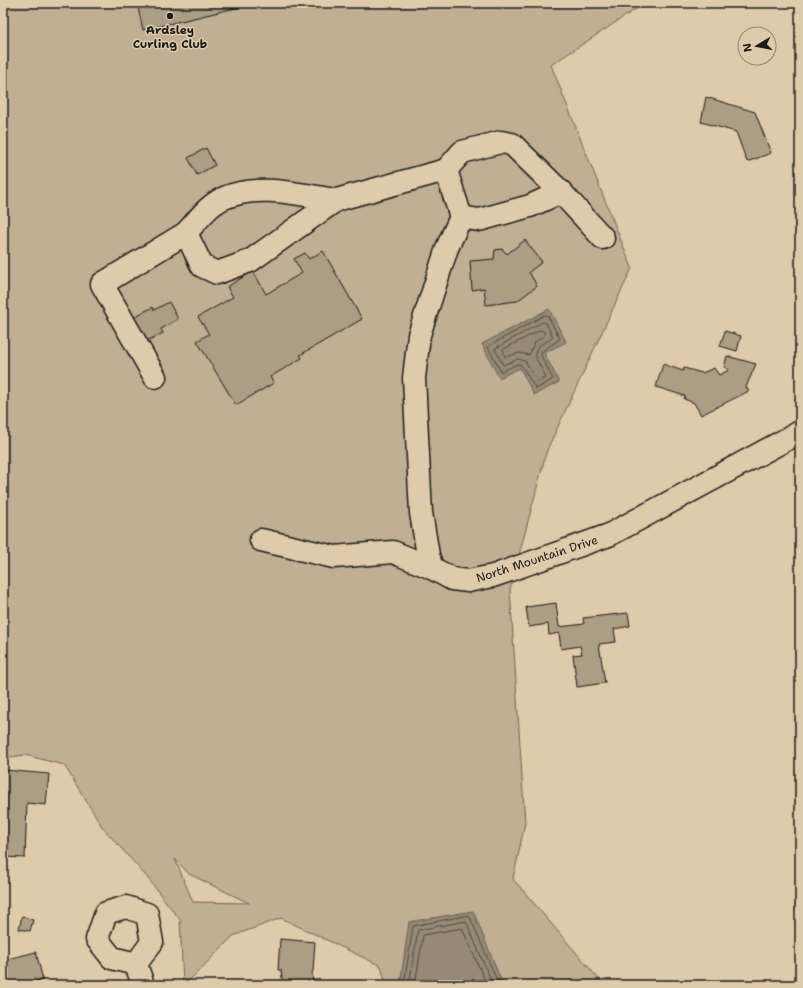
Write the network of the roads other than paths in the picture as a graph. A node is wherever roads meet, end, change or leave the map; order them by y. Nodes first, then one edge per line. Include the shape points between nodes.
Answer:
1 (446, 170) junction
2 (561, 192) junction
3 (336, 200) junction
4 (461, 217) junction
5 (186, 233) junction
6 (603, 238) dead end
7 (155, 377) dead end
8 (800, 432) edge
9 (261, 540) dead end
10 (432, 568) junction
11 (136, 964) dead end
12 (143, 985) edge

1 - 2 street via 462,152 501,142 512,144
1 - 3 street
1 - 4 street
2 - 4 street via 530,206 479,220
2 - 6 street
3 - 5 street via 283,192 248,191 223,198 206,210
3 - 5 street via 250,261 217,273 202,266
4 - 10 street via 447,248 419,335 414,378 421,513
5 - 7 street via 102,284
8 - 10 street, North Mountain Drive via 608,535 492,576 468,581 452,579
9 - 10 street, North Mountain Drive via 334,557 393,552
11 - 12 street

